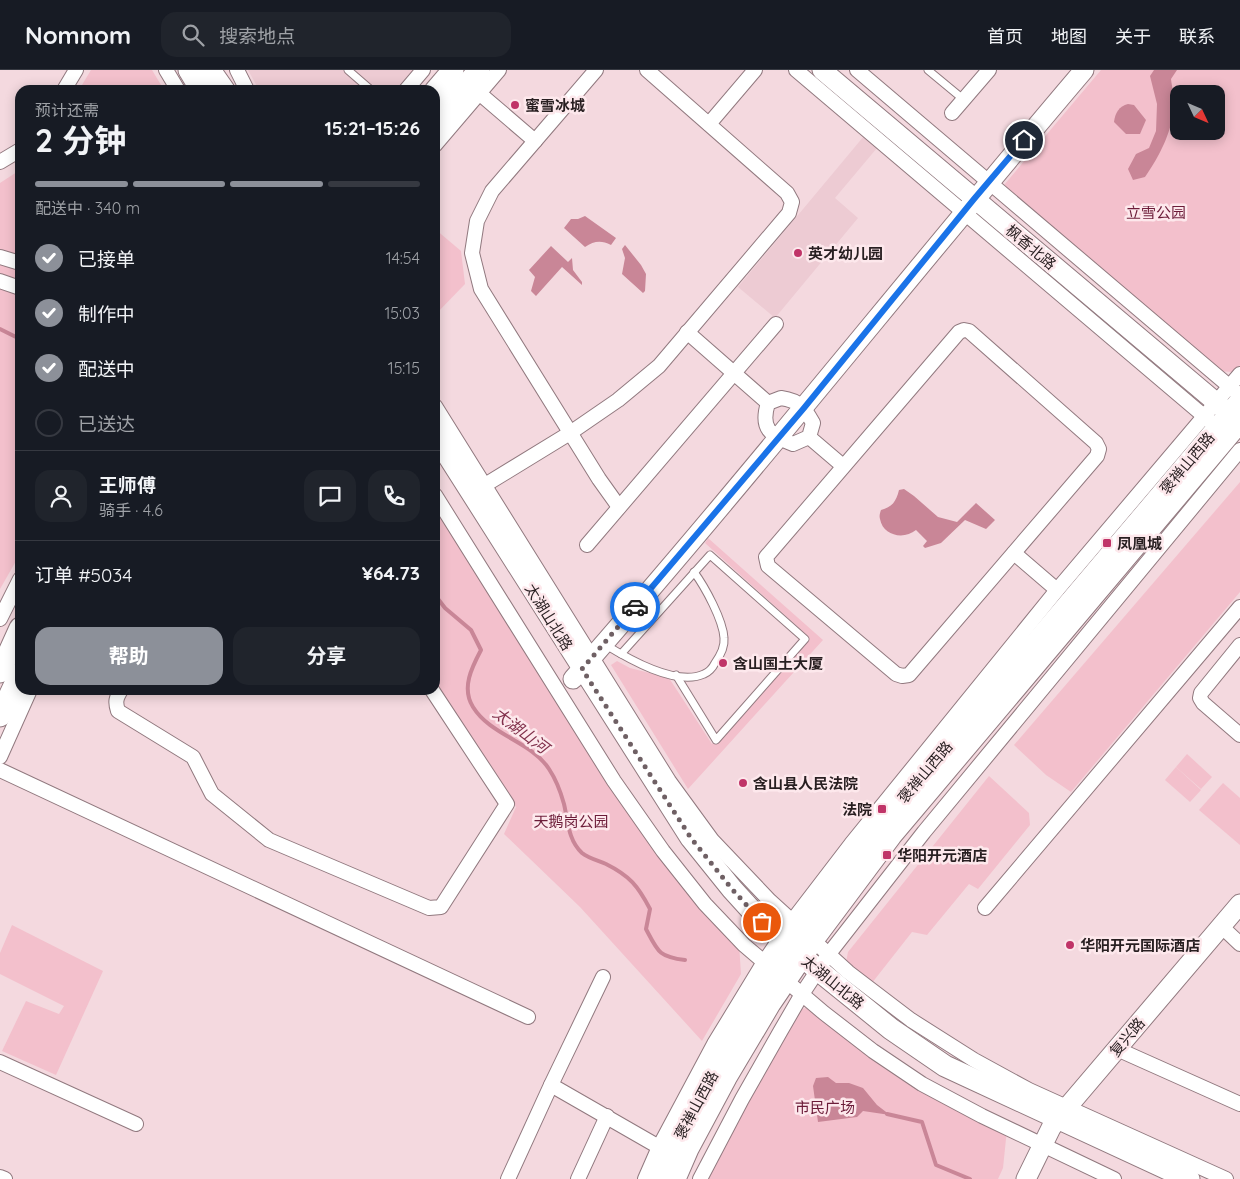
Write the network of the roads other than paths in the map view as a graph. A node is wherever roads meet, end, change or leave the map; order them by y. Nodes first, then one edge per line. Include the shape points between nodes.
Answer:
1 (76, 70) edge
2 (166, 70) edge
3 (189, 70) edge
4 (210, 70) edge
5 (237, 70) edge
6 (348, 70) edge
7 (423, 70) edge
8 (453, 70) edge
9 (596, 70) edge
10 (647, 70) edge
11 (756, 70) edge
12 (796, 70) edge
13 (822, 70) edge
14 (857, 70) edge
15 (928, 70) edge
16 (989, 70) edge
17 (1084, 70) edge
18 (487, 72) edge
19 (67, 85) edge
20 (175, 85) edge
21 (199, 85) edge
22 (220, 85) edge
23 (244, 85) edge
24 (365, 85) edge
25 (410, 85) edge
26 (440, 85) edge
27 (479, 93) junction
28 (963, 99) junction
29 (952, 112) dead end
30 (440, 116) edge
31 (709, 124) junction
32 (440, 139) edge
33 (535, 140) junction
34 (15, 153) edge
35 (0, 162) edge
36 (988, 182) junction
37 (969, 205) junction
38 (0, 258) edge
39 (15, 262) edge
40 (0, 281) edge
41 (15, 286) edge
42 (776, 324) dead end
43 (687, 332) junction
44 (734, 373) junction
45 (1240, 374) edge
46 (768, 404) junction
47 (804, 408) junction
48 (440, 414) edge
49 (1230, 418) edge
50 (570, 433) junction
51 (809, 437) junction
52 (778, 438) junction
53 (440, 442) edge
54 (440, 466) edge
55 (844, 466) junction
56 (484, 485) junction
57 (440, 503) edge
58 (619, 507) junction
59 (587, 546) dead end
60 (1014, 553) junction
61 (694, 572) junction
62 (15, 589) edge
63 (1057, 590) junction
64 (1239, 611) edge
65 (0, 619) edge
66 (15, 639) edge
67 (1240, 646) edge
68 (621, 654) junction
69 (588, 662) junction
70 (0, 672) edge
71 (676, 675) junction
72 (15, 684) edge
73 (28, 695) edge
74 (118, 695) edge
75 (435, 695) edge
76 (0, 716) edge
77 (1240, 735) edge
78 (0, 757) edge
79 (0, 770) edge
80 (1240, 904) edge
81 (985, 908) dead end
82 (1221, 926) junction
83 (1240, 944) edge
84 (795, 958) junction
85 (603, 977) dead end
86 (528, 1017) dead end
87 (1117, 1049) junction
88 (0, 1062) edge
89 (551, 1085) junction
90 (1240, 1104) edge
91 (607, 1116) junction
92 (136, 1124) dead end
93 (1054, 1125) junction
94 (659, 1147) junction
95 (0, 1177) edge
96 (5, 1179) edge
97 (508, 1179) edge
98 (578, 1179) edge
99 (645, 1179) edge
100 (659, 1179) edge
101 (676, 1179) edge
102 (700, 1179) edge
103 (1026, 1179) edge
104 (1114, 1179) edge
105 (1159, 1179) edge
106 (1190, 1179) edge
107 (1226, 1179) edge

1 - 19 street
2 - 20 street
3 - 21 main road
4 - 22 main road
5 - 23 street
6 - 24 lane
7 - 25 street
8 - 26 main road
9 - 33 street
10 - 31 street
11 - 31 street
12 - 37 street
13 - 37 main road, 枫香北路
14 - 36 street
15 - 28 lane
16 - 28 street
17 - 36 main road
18 - 27 street
18 - 30 main road
27 - 32 street
27 - 33 street
28 - 29 street
31 - 43 street via 787,193 792,202 789,212
33 - 50 street via 492,190 477,221 472,253 481,289
34 - 35 street
36 - 37 main road
36 - 49 street
37 - 47 main road
37 - 49 main road, 枫香北路
38 - 39 street
40 - 41 street
42 - 44 street
43 - 44 street
43 - 50 street via 658,366 618,400
44 - 46 street
44 - 58 street
45 - 49 street
46 - 47 street via 781,398 794,400
46 - 52 street via 765,423
47 - 51 street via 813,423
47 - 52 main road
48 - 56 street
49 - 63 street
49 - 84 main road, 褒禅山西路
50 - 56 street
50 - 58 street
51 - 52 street via 793,444
51 - 55 street
52 - 69 main road
53 - 69 main road, 太湖山北路
54 - 69 main road, 太湖山北路
55 - 60 street via 766,557 766,562 896,674 909,675
55 - 60 street via 959,332 969,331 1099,449
56 - 69 street
57 - 84 street via 614,781 663,851 744,945
58 - 59 street
60 - 63 street
61 - 68 lane
61 - 71 lane via 704,586 720,624 724,638 722,653 704,674
61 - 71 lane via 710,555 804,639 716,740
62 - 65 street
63 - 84 street via 851,844
64 - 81 street
66 - 70 main road
67 - 77 street via 1201,692 1200,698
68 - 69 lane
68 - 71 lane via 649,668
69 - 84 street via 712,840 770,901
69 - 84 main road, 太湖山北路 via 680,846 753,931
72 - 76 main road
73 - 78 street
74 - 75 street via 118,711 193,757 212,794 269,840 429,908 441,907 507,804
79 - 86 street
80 - 82 main road, 复兴路
82 - 83 street
82 - 87 main road, 复兴路
84 - 93 main road, 太湖山北路 via 945,1066
84 - 93 street via 873,1051 922,1084
84 - 94 street via 714,1044
84 - 100 main road, 褒禅山西路 via 758,996 714,1071
84 - 101 main road, 褒禅山西路 via 727,1078
84 - 102 street via 742,1099
85 - 89 street
87 - 90 street
87 - 93 main road, 复兴路
88 - 92 street
89 - 91 street
89 - 97 street
91 - 94 street
91 - 98 street
93 - 103 main road, 复兴路
93 - 104 street
93 - 105 main road, 太湖山北路
93 - 106 main road, 太湖山北路
93 - 107 street
94 - 99 street
95 - 96 street

